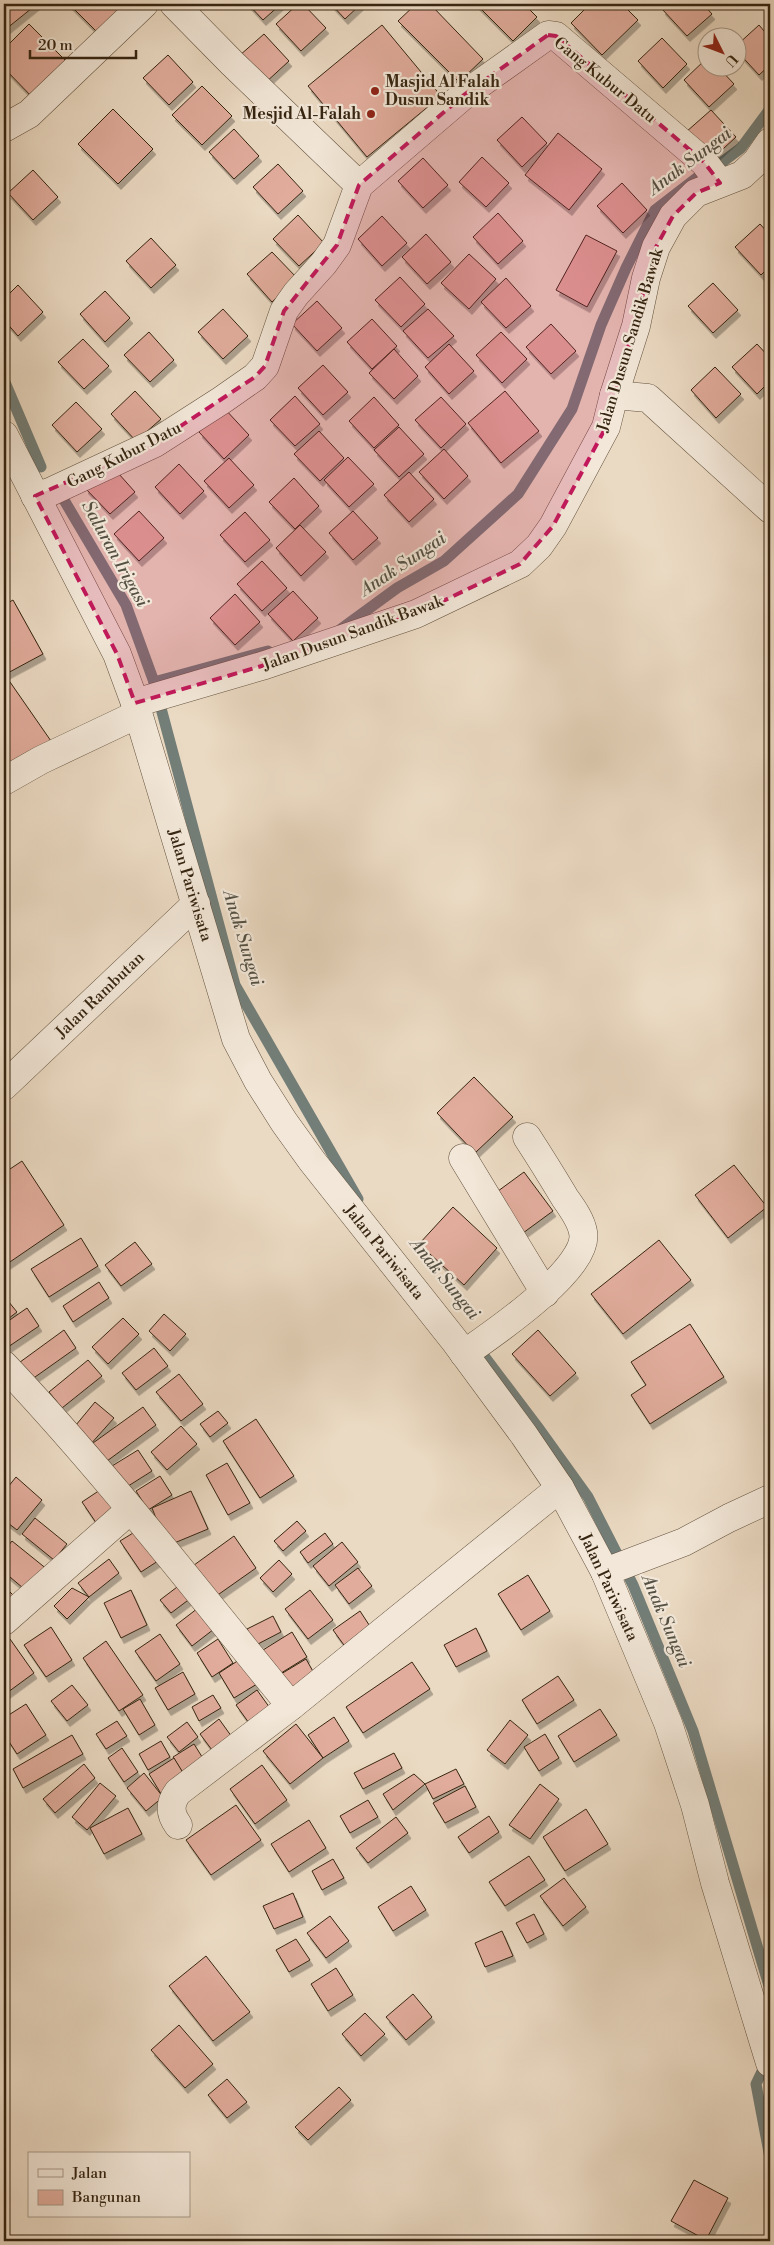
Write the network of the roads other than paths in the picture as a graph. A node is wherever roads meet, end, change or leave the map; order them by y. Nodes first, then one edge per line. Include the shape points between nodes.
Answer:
1 (144, 4) edge
2 (174, 4) edge
3 (4, 128) edge
4 (770, 142) edge
5 (712, 173) junction
6 (359, 185) junction
7 (614, 395) junction
8 (4, 435) edge
9 (52, 490) junction
10 (770, 509) edge
11 (150, 702) junction
12 (4, 781) edge
13 (196, 904) junction
14 (4, 1086) edge
15 (527, 1137) dead end
16 (463, 1158) dead end
17 (545, 1293) junction
18 (464, 1354) junction
19 (4, 1365) edge
20 (560, 1488) junction
21 (770, 1499) edge
22 (130, 1510) junction
23 (612, 1569) junction
24 (4, 1621) edge
25 (291, 1706) junction
26 (178, 1825) dead end
27 (770, 2062) edge

1 - 3 street via 30,114
2 - 6 street
4 - 5 street, Jalan Dusun Sandik Bawak via 742,175
5 - 6 street, Gang Kubur Datu via 556,36 548,35 464,95
5 - 7 street, Jalan Dusun Sandik Bawak via 673,216 656,247
6 - 9 street, Gang Kubur Datu via 337,245 284,311 265,366 255,377 154,443
7 - 10 street via 648,398
7 - 11 street, Jalan Dusun Sandik Bawak via 606,427 553,526 539,546 520,564 416,614
8 - 9 street, Jalan Pariwisata
9 - 11 street, Jalan Pariwisata via 117,654
11 - 12 street, Jalan Dusun Sandik Bawak
11 - 13 street, Jalan Pariwisata
13 - 14 street, Jalan Rambutan
13 - 18 street, Jalan Pariwisata via 236,1039 258,1081 312,1162
15 - 17 street via 584,1232 576,1257
16 - 17 street
17 - 18 street via 514,1320
18 - 20 street, Jalan Pariwisata
19 - 22 street
20 - 23 street, Jalan Pariwisata
20 - 25 street
21 - 23 street via 684,1542
22 - 24 street
22 - 25 street
23 - 27 street, Jalan Pariwisata via 695,1805 715,1883
25 - 26 street via 178,1792 170,1809

